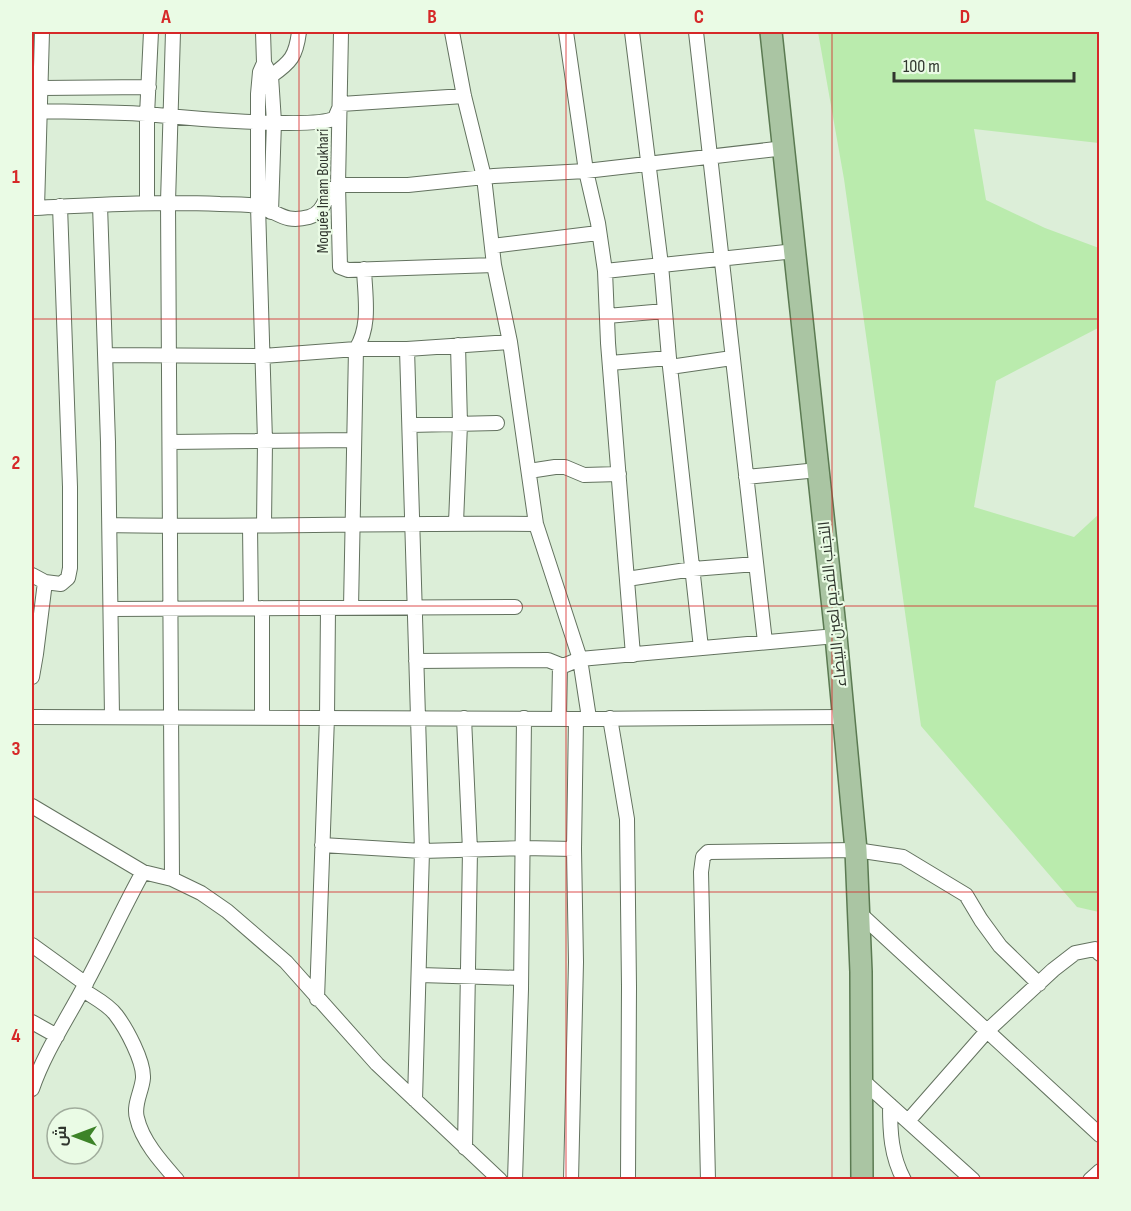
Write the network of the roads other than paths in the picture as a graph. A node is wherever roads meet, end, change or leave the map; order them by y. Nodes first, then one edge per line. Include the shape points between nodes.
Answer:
1 (42, 32) edge
2 (151, 32) edge
3 (173, 32) edge
4 (262, 32) edge
5 (299, 32) edge
6 (341, 32) edge
7 (456, 32) edge
8 (566, 32) edge
9 (632, 32) edge
10 (696, 32) edge
11 (771, 32) edge
12 (264, 63) junction
13 (271, 76) junction
14 (149, 87) junction
15 (42, 88) junction
16 (464, 96) junction
17 (341, 104) junction
18 (40, 111) junction
19 (147, 114) junction
20 (171, 117) junction
21 (258, 121) junction
22 (274, 122) junction
23 (784, 148) junction
24 (710, 156) junction
25 (650, 164) junction
26 (586, 171) junction
27 (484, 177) junction
28 (338, 185) junction
29 (168, 202) junction
30 (147, 203) junction
31 (100, 205) junction
32 (60, 206) junction
33 (34, 208) edge
34 (265, 209) junction
35 (598, 233) junction
36 (492, 246) junction
37 (795, 251) junction
38 (721, 259) junction
39 (494, 265) junction
40 (661, 265) junction
41 (364, 269) junction
42 (605, 271) junction
43 (665, 311) junction
44 (607, 316) junction
45 (510, 342) junction
46 (458, 345) junction
47 (356, 349) junction
48 (406, 349) junction
49 (105, 355) junction
50 (168, 356) junction
51 (263, 356) junction
52 (732, 358) junction
53 (670, 362) junction
54 (610, 363) junction
55 (496, 423) dead end
56 (460, 424) junction
57 (410, 425) junction
58 (354, 440) junction
59 (265, 441) junction
60 (170, 442) junction
61 (818, 470) junction
62 (529, 471) junction
63 (619, 474) junction
64 (746, 477) junction
65 (456, 523) junction
66 (352, 524) junction
67 (412, 524) junction
68 (536, 524) junction
69 (110, 525) junction
70 (171, 526) junction
71 (257, 526) junction
72 (756, 564) junction
73 (693, 569) junction
74 (32, 574) edge
75 (627, 579) junction
76 (45, 582) junction
77 (515, 607) dead end
78 (172, 608) junction
79 (256, 608) junction
80 (328, 608) junction
81 (351, 608) junction
82 (415, 608) junction
83 (111, 609) junction
84 (836, 636) junction
85 (765, 642) junction
86 (701, 648) junction
87 (34, 654) edge
88 (633, 655) junction
89 (580, 659) junction
90 (416, 661) junction
91 (560, 666) junction
92 (32, 677) edge
93 (112, 716) junction
94 (172, 716) junction
95 (32, 717) edge
96 (262, 717) junction
97 (327, 717) junction
98 (844, 717) junction
99 (418, 718) junction
100 (464, 718) junction
101 (524, 718) junction
102 (559, 718) junction
103 (583, 718) junction
104 (610, 718) junction
105 (32, 806) edge
106 (322, 845) junction
107 (522, 848) junction
108 (574, 849) junction
109 (470, 850) junction
110 (856, 850) junction
111 (422, 851) junction
112 (143, 872) junction
113 (172, 879) junction
114 (857, 911) junction
115 (32, 945) edge
116 (1100, 954) edge
117 (420, 975) junction
118 (469, 977) junction
119 (521, 978) junction
120 (1039, 984) junction
121 (84, 987) junction
122 (317, 999) junction
123 (32, 1022) edge
124 (987, 1031) junction
125 (57, 1036) junction
126 (36, 1063) edge
127 (862, 1080) junction
128 (32, 1089) edge
129 (415, 1100) junction
130 (890, 1105) junction
131 (908, 1121) junction
132 (1100, 1135) edge
133 (465, 1148) junction
134 (1100, 1171) edge
135 (177, 1179) edge
136 (500, 1179) edge
137 (515, 1179) edge
138 (571, 1179) edge
139 (628, 1179) edge
140 (708, 1179) edge
141 (862, 1179) edge
142 (904, 1179) edge
143 (973, 1179) edge
144 (1090, 1179) edge

1 - 15 street
2 - 14 street
3 - 20 street
4 - 12 street
5 - 13 street via 297,49 290,61
6 - 17 street, Moquée Imam Boukhari
7 - 16 street
8 - 26 street
9 - 25 street
10 - 24 street
11 - 23 main road, التجنب القديم لعين البيضاء
12 - 13 street
12 - 21 street
13 - 22 street
14 - 15 street
14 - 19 street
15 - 18 street
16 - 17 street
16 - 27 street
17 - 22 street via 330,121
17 - 28 street, Moquée Imam Boukhari
18 - 19 street
18 - 33 street
19 - 20 street
19 - 30 street
20 - 21 street
20 - 29 street
21 - 22 street
21 - 34 street
22 - 34 street
23 - 24 street
23 - 37 main road, التجنب القديم لعين البيضاء
24 - 25 street
24 - 38 street
25 - 26 street
25 - 40 street
26 - 27 street
26 - 35 street
27 - 28 street via 408,185
27 - 36 street
28 - 34 street via 332,188 318,213 310,217 282,218
28 - 41 street, Moquée Imam Boukhari via 340,267
29 - 30 street
29 - 34 street
29 - 50 street
30 - 31 street
31 - 32 street
31 - 49 street
32 - 33 street
32 - 76 street via 70,568 65,582
34 - 51 street
35 - 36 street
35 - 42 street
36 - 39 street
37 - 38 street
37 - 61 main road, التجنب القديم لعين البيضاء
38 - 40 street
38 - 52 street
39 - 41 street, Moquée Imam Boukhari
39 - 45 street
40 - 42 street
40 - 43 street
41 - 47 street via 366,318
42 - 44 street
43 - 44 street
43 - 53 street
44 - 54 street
45 - 46 street
45 - 62 street
46 - 48 street
46 - 56 street
47 - 48 street
47 - 51 street
47 - 58 street
48 - 57 street
49 - 50 street
49 - 69 street
50 - 51 street
50 - 60 street
51 - 59 street
52 - 53 street
52 - 64 street
53 - 54 street
53 - 73 street
54 - 63 street
55 - 56 street
56 - 57 street
56 - 65 street
57 - 67 street
58 - 59 street
58 - 66 street
59 - 60 street
59 - 71 street
60 - 70 street
61 - 64 street
61 - 84 main road, التجنب القديم لعين البيضاء
62 - 63 street via 565,467 584,475
62 - 68 street
63 - 75 street
64 - 72 street
65 - 67 street
65 - 68 street
66 - 67 street
66 - 71 street
66 - 81 street
67 - 82 street
68 - 89 street
69 - 70 street
69 - 83 street
70 - 71 street
70 - 78 street
71 - 79 street
72 - 73 street
72 - 85 street
73 - 75 street
73 - 86 street
74 - 76 street
75 - 88 street
76 - 87 street
77 - 82 street
78 - 79 street
78 - 83 street
78 - 94 street
79 - 80 street
79 - 96 street
80 - 81 street
80 - 97 street
81 - 82 street
82 - 90 street
83 - 93 street
84 - 85 street
84 - 98 main road, التجنب القديم لعين البيضاء
85 - 86 street
86 - 88 street
87 - 92 street
88 - 89 street
89 - 91 street
89 - 103 street
90 - 91 street via 548,660
90 - 99 street
91 - 102 street
93 - 94 street
93 - 95 street
94 - 96 street
94 - 113 street
96 - 97 street
97 - 99 street
97 - 106 street
98 - 104 street
98 - 110 main road, التجنب القديم لعين البيضاء
99 - 100 street
99 - 111 street
100 - 101 street
100 - 109 street
101 - 102 street
101 - 107 street
102 - 103 street
103 - 104 street
103 - 108 street
104 - 139 street via 627,819
105 - 112 street
106 - 111 street
106 - 122 street
107 - 108 street
107 - 109 street
107 - 119 street
108 - 138 street via 576,962
109 - 111 street
109 - 118 street
110 - 114 main road, التجنب القديم لعين البيضاء
110 - 120 street via 903,857 966,895 1000,946
110 - 140 street via 712,850 703,857
111 - 117 street
112 - 113 street
112 - 121 street
113 - 122 street via 227,911 286,962
114 - 124 street
114 - 127 main road, التجنب القديم لعين البيضاء
115 - 121 street
116 - 120 street via 1095,949 1076,953
117 - 118 street
117 - 129 street
118 - 119 street
118 - 133 street
119 - 137 street
120 - 124 street
121 - 125 street
121 - 135 street via 116,1015 135,1048 143,1077 136,1119 159,1160
122 - 129 street
123 - 125 street
124 - 131 street
124 - 132 street
125 - 126 street
126 - 128 street
127 - 130 street
127 - 141 main road, التجنب القديم لعين البيضاء
129 - 133 street
130 - 131 street
130 - 142 street via 896,1164
131 - 143 street
133 - 136 street
134 - 144 street

